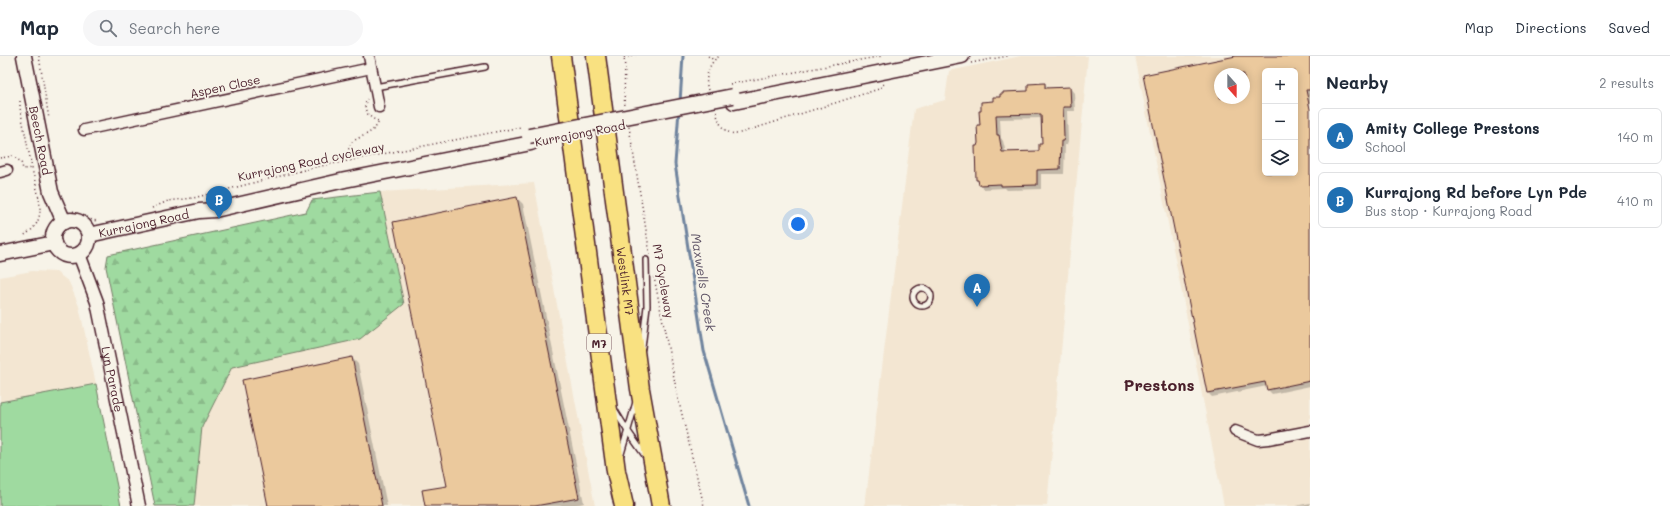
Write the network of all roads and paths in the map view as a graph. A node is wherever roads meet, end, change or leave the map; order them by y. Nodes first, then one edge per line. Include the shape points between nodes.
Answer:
1 (24, 56) edge
2 (369, 56) edge
3 (558, 56) edge
4 (561, 56) edge
5 (624, 56) edge
6 (636, 56) edge
7 (708, 56) edge
8 (720, 56) edge
9 (882, 56) edge
10 (932, 56) edge
11 (962, 56) edge
12 (596, 59) edge
13 (714, 60) junction
14 (485, 67) dead end
15 (372, 68) junction
16 (884, 84) dead end
17 (375, 87) junction
18 (709, 93) dead end
19 (732, 94) junction
20 (21, 97) dead end
21 (368, 97) dead end
22 (567, 102) junction
23 (714, 106) dead end
24 (379, 107) dead end
25 (625, 109) dead end
26 (628, 124) dead end
27 (84, 130) dead end
28 (529, 135) junction
29 (0, 158) edge
30 (351, 161) junction
31 (32, 168) junction
32 (72, 210) dead end
33 (148, 211) dead end
34 (102, 221) dead end
35 (64, 222) junction
36 (89, 235) junction
37 (23, 237) dead end
38 (54, 244) junction
39 (0, 254) edge
40 (79, 254) junction
41 (649, 260) joint
42 (654, 274) dead end
43 (639, 387) junction
44 (605, 393) junction
45 (627, 430) junction
46 (1235, 431) dead end
47 (1310, 431) edge
48 (654, 468) junction
49 (616, 471) junction
50 (139, 506) edge
51 (624, 506) edge
52 (661, 506) edge
53 (704, 506) edge

1 - 35 main road, Beech Road via 51,192
2 - 15 street
3 - 22 highway
4 - 22 highway, M7
5 - 6 path
5 - 25 path
7 - 13 path
8 - 13 path
9 - 19 path
10 - 19 main road, Kurrajong Road
11 - 19 main road, Kurrajong Road
12 - 43 highway, Westlink M7
13 - 18 path via 706,82
14 - 17 lane
15 - 17 street
15 - 27 street, Aspen Close
16 - 23 path via 879,89 737,134 722,128
17 - 24 street
19 - 28 main road, Kurrajong Road
20 - 31 path via 20,108
21 - 30 path via 365,109 370,117 379,121 374,130 350,144
22 - 44 highway, M7
26 - 41 path, M7 Cycleway
28 - 30 path, Kurrajong Road cycleway
28 - 36 main road, Kurrajong Road via 215,210 199,211
29 - 31 path via 13,156 23,169
30 - 33 path, Kurrajong Road cycleway via 278,176 193,198 168,201
31 - 37 path via 41,215 32,230
32 - 34 path via 90,220
35 - 36 main road via 78,222
35 - 38 main road via 56,230
36 - 40 main road via 88,245
38 - 39 main road
38 - 40 main road via 64,254
40 - 50 street, Lyn Parade via 97,302
41 - 43 lane
42 - 53 path, M7 Cycleway via 676,391
43 - 45 lane
43 - 48 highway, Westlink M7
44 - 45 lane
44 - 49 highway, M7
45 - 48 lane
45 - 49 lane
46 - 47 street via 1258,440
48 - 52 highway, Westlink M7
49 - 51 highway, M7

